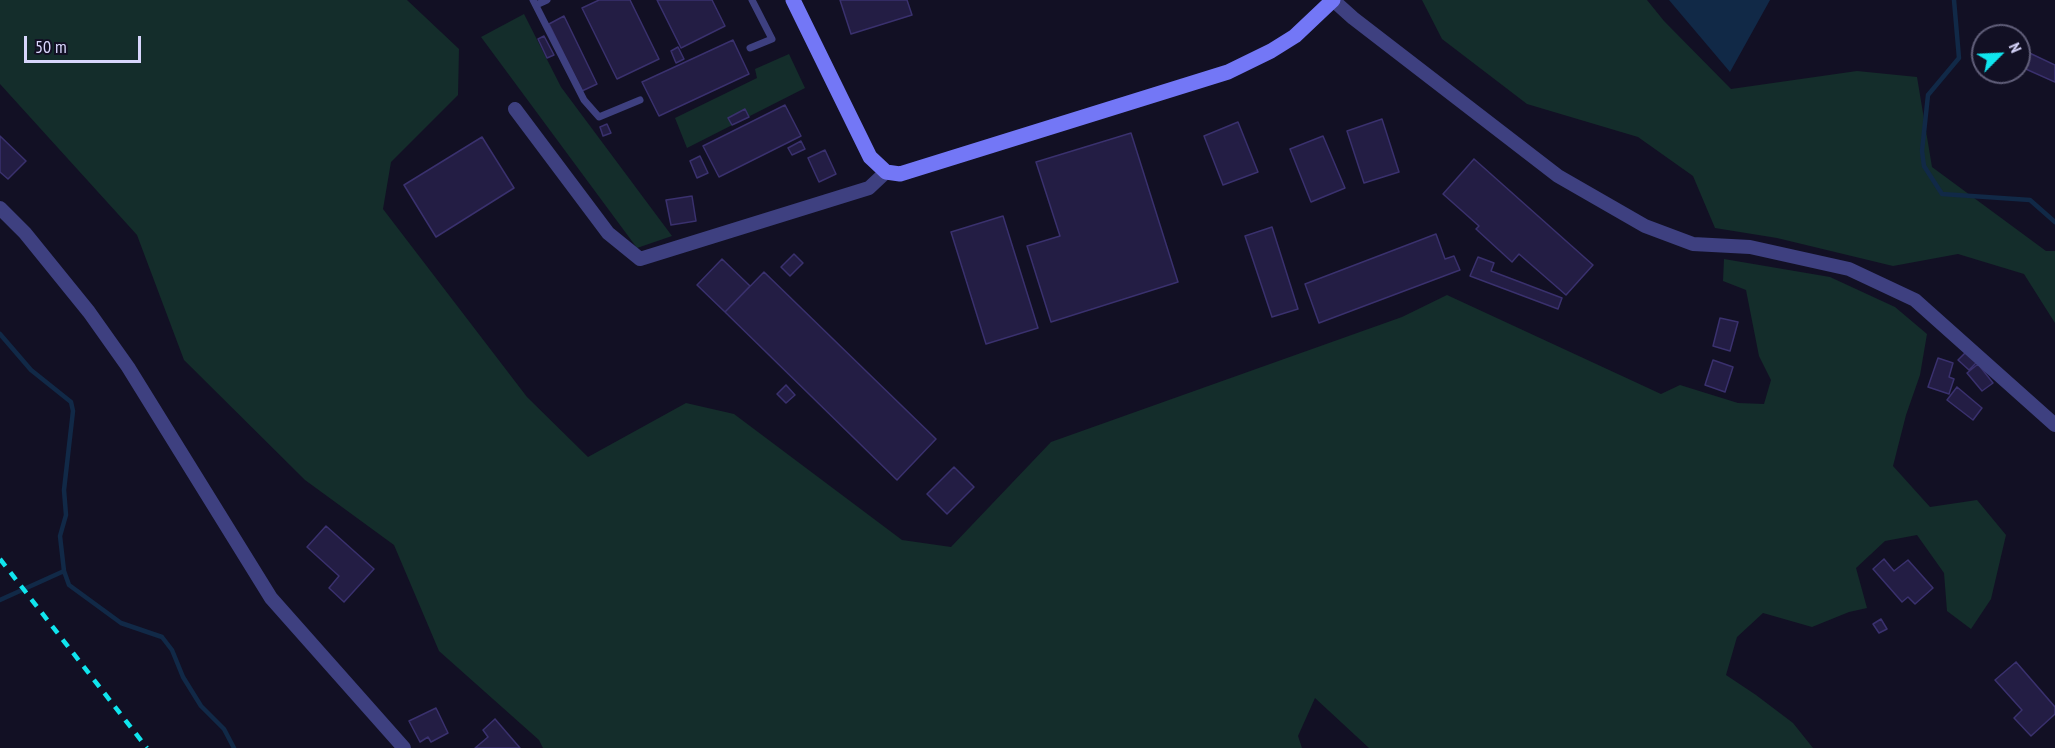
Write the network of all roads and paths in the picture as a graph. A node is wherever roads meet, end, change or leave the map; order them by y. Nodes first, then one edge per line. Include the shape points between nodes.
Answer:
1 (547, 0) edge
2 (752, 0) edge
3 (793, 0) edge
4 (1333, 0) edge
5 (535, 3) edge
6 (750, 48) dead end
7 (640, 100) dead end
8 (515, 109) dead end
9 (886, 172) junction
10 (0, 208) edge
11 (2055, 425) edge
12 (404, 748) edge

1 - 5 lane
2 - 6 lane via 772,39
3 - 9 street via 870,157
4 - 9 street via 1295,36 1228,72 925,167 900,174
4 - 11 street via 1558,176 1645,226 1693,244 1750,247 1849,269 1915,300
5 - 7 lane via 584,100 599,117
8 - 9 street via 608,233 640,259 869,188
10 - 12 street via 89,312 128,367 271,598

